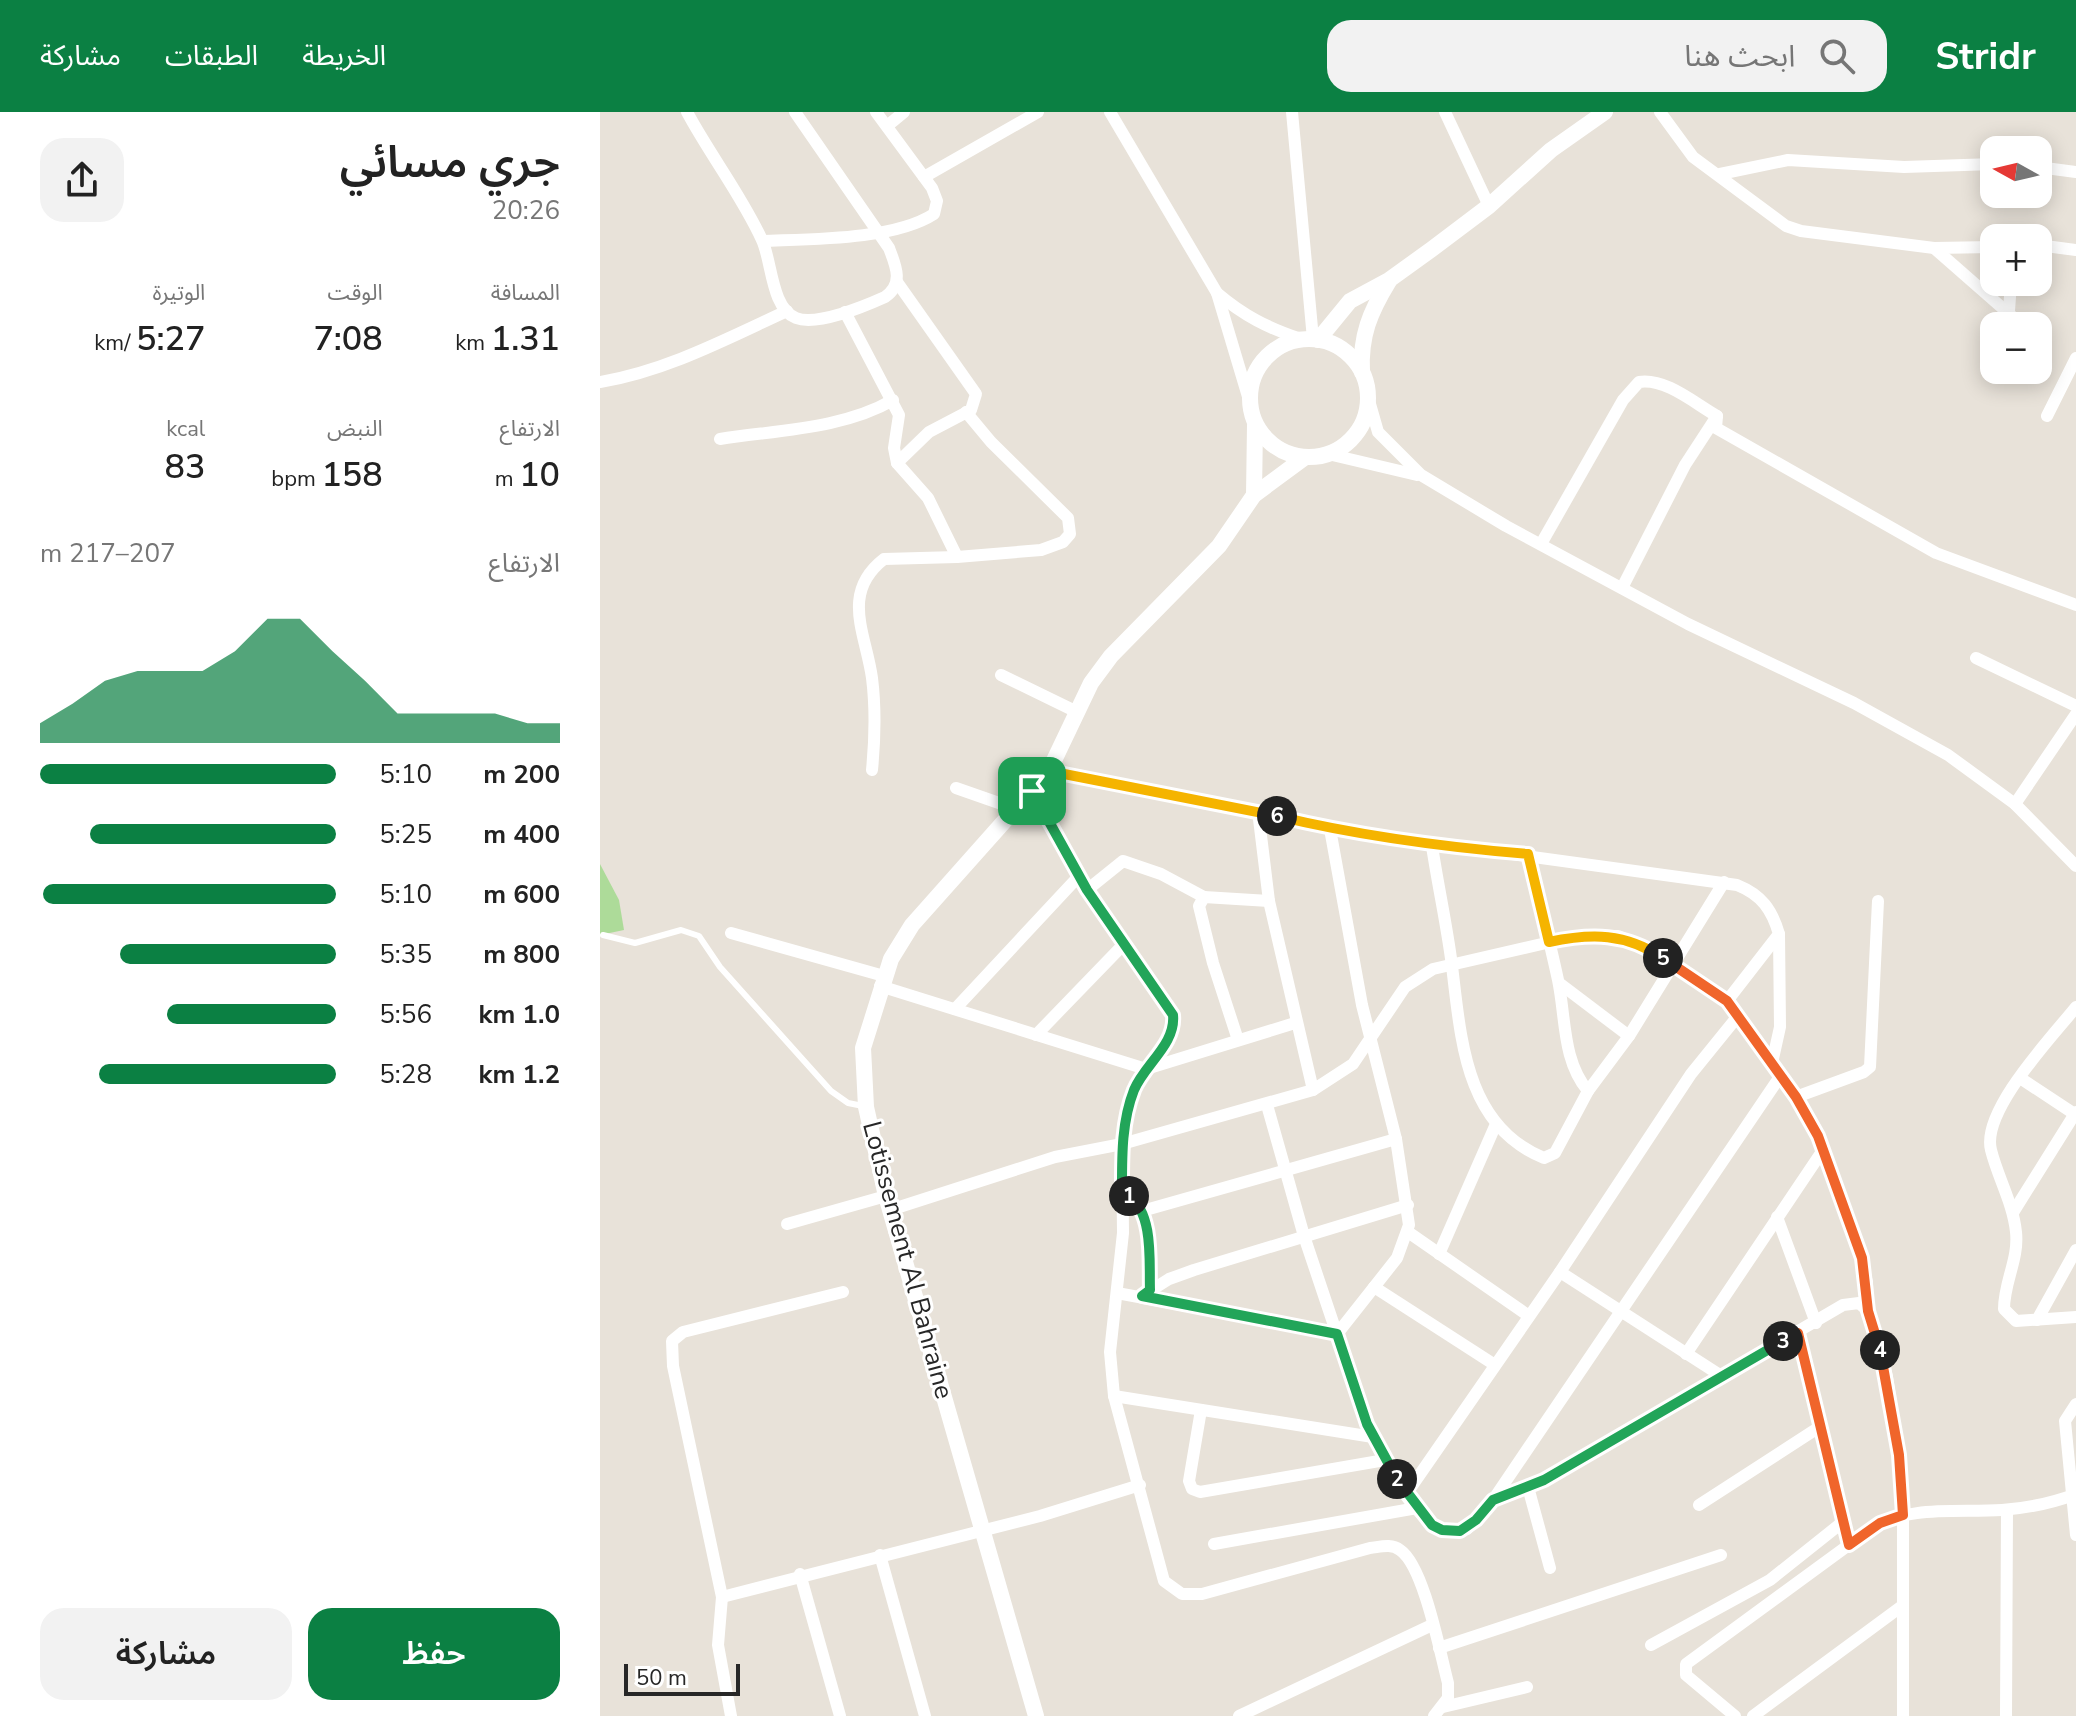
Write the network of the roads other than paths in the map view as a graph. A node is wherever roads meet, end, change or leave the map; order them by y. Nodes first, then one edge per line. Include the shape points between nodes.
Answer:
1 (687, 112) edge
2 (795, 112) edge
3 (876, 112) edge
4 (904, 112) edge
5 (1005, 112) edge
6 (1038, 112) edge
7 (1110, 112) edge
8 (1292, 112) edge
9 (1445, 112) edge
10 (1605, 112) edge
11 (1660, 112) edge
12 (1012, 125) junction
13 (887, 126) junction
14 (1980, 164) edge
15 (2052, 169) edge
16 (2076, 172) edge
17 (1720, 174) junction
18 (924, 177) junction
19 (1489, 206) junction
20 (877, 231) junction
21 (763, 241) junction
22 (1980, 247) edge
23 (2052, 247) edge
24 (1934, 248) junction
25 (2076, 250) edge
26 (1389, 280) junction
27 (897, 282) junction
28 (1217, 293) junction
29 (2010, 296) edge
30 (787, 311) junction
31 (2009, 311) joint
32 (845, 312) junction
33 (1311, 339) junction
34 (2076, 358) edge
35 (1362, 372) junction
36 (600, 382) edge
37 (1368, 397) junction
38 (893, 400) junction
39 (1249, 400) junction
40 (966, 412) junction
41 (1717, 416) junction
42 (2047, 416) dead end
43 (1255, 424) junction
44 (720, 439) dead end
45 (1328, 454) junction
46 (1304, 458) junction
47 (897, 463) junction
48 (1421, 475) junction
49 (1254, 495) junction
50 (1541, 544) junction
51 (957, 557) junction
52 (1622, 588) junction
53 (2076, 605) edge
54 (1976, 658) dead end
55 (1001, 675) dead end
56 (2076, 706) edge
57 (1075, 711) junction
58 (2076, 714) edge
59 (872, 770) dead end
60 (1049, 771) junction
61 (956, 788) dead end
62 (1032, 791) junction
63 (2015, 804) junction
64 (1016, 809) junction
65 (1258, 811) junction
66 (1330, 829) junction
67 (1432, 846) junction
68 (1528, 854) junction
69 (2076, 866) edge
70 (1079, 876) junction
71 (1724, 882) junction
72 (1087, 890) junction
73 (1204, 897) junction
74 (1269, 901) junction
75 (1878, 901) dead end
76 (731, 933) dead end
77 (1779, 934) junction
78 (603, 935) dead end
79 (1549, 942) junction
80 (1124, 944) junction
81 (1452, 965) junction
82 (1674, 965) junction
83 (882, 981) junction
84 (1559, 983) junction
85 (1727, 1001) junction
86 (2076, 1007) edge
87 (955, 1009) junction
88 (1738, 1016) junction
89 (1295, 1023) junction
90 (1036, 1035) junction
91 (1629, 1036) junction
92 (1371, 1037) junction
93 (1238, 1040) junction
94 (1772, 1063) junction
95 (1146, 1069) junction
96 (1781, 1075) junction
97 (2020, 1078) junction
98 (1313, 1090) junction
99 (1588, 1091) junction
100 (1796, 1097) junction
101 (1267, 1105) junction
102 (866, 1107) junction
103 (2075, 1113) edge
104 (1496, 1124) junction
105 (1396, 1139) junction
106 (1122, 1144) junction
107 (1823, 1150) junction
108 (1285, 1173) junction
109 (1122, 1195) junction
110 (888, 1203) junction
111 (1408, 1205) junction
112 (1142, 1211) junction
113 (2014, 1211) junction
114 (1777, 1217) junction
115 (787, 1224) dead end
116 (1408, 1232) junction
117 (1304, 1236) junction
118 (2076, 1250) edge
119 (1439, 1254) junction
120 (1560, 1272) junction
121 (1374, 1287) junction
122 (843, 1292) dead end
123 (1117, 1293) junction
124 (1146, 1293) junction
125 (1868, 1311) junction
126 (1620, 1312) junction
127 (1529, 1316) junction
128 (2076, 1317) edge
129 (2037, 1320) junction
130 (1816, 1323) junction
131 (1798, 1333) junction
132 (1337, 1334) junction
133 (1686, 1354) junction
134 (1495, 1365) junction
135 (1723, 1377) junction
136 (1114, 1396) junction
137 (2076, 1404) edge
138 (1201, 1410) junction
139 (1821, 1426) junction
140 (1373, 1437) junction
141 (1385, 1460) junction
142 (1140, 1485) junction
143 (1528, 1487) junction
144 (1407, 1493) junction
145 (2074, 1495) edge
146 (1493, 1500) junction
147 (1699, 1505) dead end
148 (1417, 1508) junction
149 (2007, 1510) junction
150 (1903, 1515) junction
151 (1844, 1521) junction
152 (983, 1530) junction
153 (2076, 1535) edge
154 (1214, 1544) dead end
155 (1849, 1545) junction
156 (880, 1555) junction
157 (1721, 1555) dead end
158 (1550, 1568) dead end
159 (800, 1574) junction
160 (722, 1597) junction
161 (1902, 1606) junction
162 (1432, 1625) junction
163 (1651, 1645) dead end
164 (1439, 1648) junction
165 (1527, 1687) dead end
166 (1438, 1711) edge
167 (731, 1716) edge
168 (840, 1716) edge
169 (925, 1716) edge
170 (1036, 1716) edge
171 (1239, 1716) edge
172 (1735, 1716) edge
173 (1753, 1716) edge
174 (1903, 1716) edge
175 (2006, 1716) edge

1 - 21 street
2 - 20 street
3 - 13 street
4 - 13 street
5 - 12 street
6 - 12 street
7 - 28 street
8 - 33 street
9 - 19 street
10 - 19 street via 1551,150
11 - 17 street via 1693,157
12 - 18 street
13 - 18 street
14 - 17 street via 1904,167 1788,160
15 - 16 street
17 - 24 street via 1774,219 1801,231
18 - 20 street via 937,201 934,214
19 - 26 street
20 - 21 street
20 - 27 street via 895,262
21 - 30 street
22 - 24 street
23 - 25 street
24 - 31 street
26 - 33 street via 1350,301
26 - 35 street via 1362,338
27 - 32 street via 885,297
27 - 40 street via 973,389 975,401
28 - 33 street via 1265,327
28 - 39 street
29 - 31 street
30 - 32 street via 803,319
30 - 36 street via 665,365
32 - 38 street
33 - 35 street via 1347,353
33 - 39 street via 1268,355 1254,375
34 - 42 street
35 - 37 street
37 - 45 street via 1358,432
37 - 48 street via 1378,432
38 - 44 street via 837,421
38 - 47 street via 899,415
39 - 43 street
40 - 47 street via 929,432
40 - 51 street via 1059,506 1070,527 1063,542 1041,550
41 - 50 street via 1674,390 1639,382 1623,400
41 - 52 street via 1685,465
41 - 53 street via 1716,428 1936,553
43 - 46 street via 1280,451
43 - 49 street
45 - 46 street
45 - 48 street
46 - 49 street, Lotissement Al Bahraine
47 - 51 street via 928,498
48 - 50 street
49 - 57 street, Lotissement Al Bahraine via 1219,546 1111,656
50 - 52 street
51 - 59 street via 884,559 865,577 858,606 877,722
52 - 63 street via 1854,703 1948,755
54 - 56 street
55 - 57 street
57 - 60 street, Lotissement Al Bahraine
58 - 63 street
60 - 62 street, Lotissement Al Bahraine
60 - 65 street
61 - 64 street
62 - 64 street, Lotissement Al Bahraine
62 - 70 street
63 - 69 street
64 - 83 street, Lotissement Al Bahraine via 912,925
65 - 66 street
65 - 74 street
66 - 67 street
66 - 92 street
67 - 68 street
67 - 81 street
68 - 71 street
68 - 79 street
70 - 72 street
70 - 87 street
71 - 77 street via 1763,900
71 - 82 street
72 - 73 street via 1123,861
72 - 80 street
73 - 74 street
73 - 93 street via 1200,920
74 - 89 street
75 - 100 street via 1870,1067
76 - 83 street
77 - 85 street
77 - 94 street via 1780,1027
78 - 102 lane via 635,943 681,930 699,936 720,967 831,1091
79 - 81 street
79 - 82 street via 1618,936
79 - 84 street
80 - 90 street
80 - 95 street via 1173,1015 1171,1034
81 - 92 street via 1412,980
81 - 104 street via 1473,1088
82 - 85 street
82 - 91 street
83 - 87 street
83 - 102 street, Lotissement Al Bahraine via 863,1048
84 - 91 street
84 - 99 street via 1572,1061
85 - 88 street
86 - 97 street
87 - 90 street
88 - 94 street
88 - 120 street via 1691,1074
89 - 93 street
89 - 98 street
90 - 95 street
91 - 99 street
92 - 98 street via 1353,1064
92 - 105 street
93 - 95 street
94 - 96 street
95 - 106 street via 1133,1092
96 - 100 street
96 - 126 street
97 - 103 street
97 - 113 street via 1995,1116 1990,1147
98 - 101 street
99 - 104 street via 1551,1157 1530,1151
100 - 107 street
101 - 106 street
101 - 108 street
102 - 110 street, Lotissement Al Bahraine
103 - 113 street
104 - 119 street
105 - 108 street
105 - 111 street
106 - 109 street
106 - 110 street
107 - 114 street
107 - 125 street via 1862,1258
108 - 112 street
108 - 117 street
109 - 112 street
109 - 123 street
110 - 115 street
110 - 152 street, Lotissement Al Bahraine
111 - 116 street
111 - 117 street
112 - 124 street
113 - 129 street via 2016,1256 2004,1289 2004,1309 2016,1321
114 - 130 street
114 - 133 street
116 - 119 street
116 - 121 street via 1397,1258
117 - 124 street via 1180,1275
117 - 132 street
118 - 129 street
119 - 127 street
120 - 126 street
120 - 127 street
121 - 132 street
121 - 134 street
122 - 160 street via 683,1332 672,1341
123 - 124 street
123 - 136 street via 1110,1352
124 - 132 street
125 - 130 street via 1849,1303
125 - 150 street via 1887,1377
126 - 133 street
126 - 146 street
127 - 134 street
128 - 129 street
130 - 131 street
131 - 135 street
131 - 139 street
132 - 140 street
133 - 135 street
134 - 144 street
135 - 143 street
136 - 138 street
136 - 142 street
137 - 145 street via 2065,1421
138 - 140 street
138 - 141 street via 1189,1481 1200,1492
139 - 147 street
139 - 151 street
140 - 141 street
141 - 144 street
142 - 152 street
142 - 162 street via 1158,1566 1175,1592 1202,1594 1393,1546 1415,1569
143 - 146 street
143 - 158 street
144 - 148 street
145 - 149 street
145 - 153 street
146 - 148 street via 1460,1531 1442,1530
148 - 154 street
149 - 150 street
149 - 175 street
150 - 155 street via 1880,1523
150 - 161 street
151 - 155 street
151 - 163 street via 1770,1580
152 - 156 street
152 - 170 street, Lotissement Al Bahraine
155 - 172 street via 1686,1664 1686,1675
156 - 159 street
156 - 169 street
157 - 164 street
159 - 160 street
159 - 168 street
160 - 167 street via 718,1645
161 - 173 street
161 - 174 street
162 - 164 street
162 - 171 street
164 - 166 street via 1448,1698
165 - 166 street

